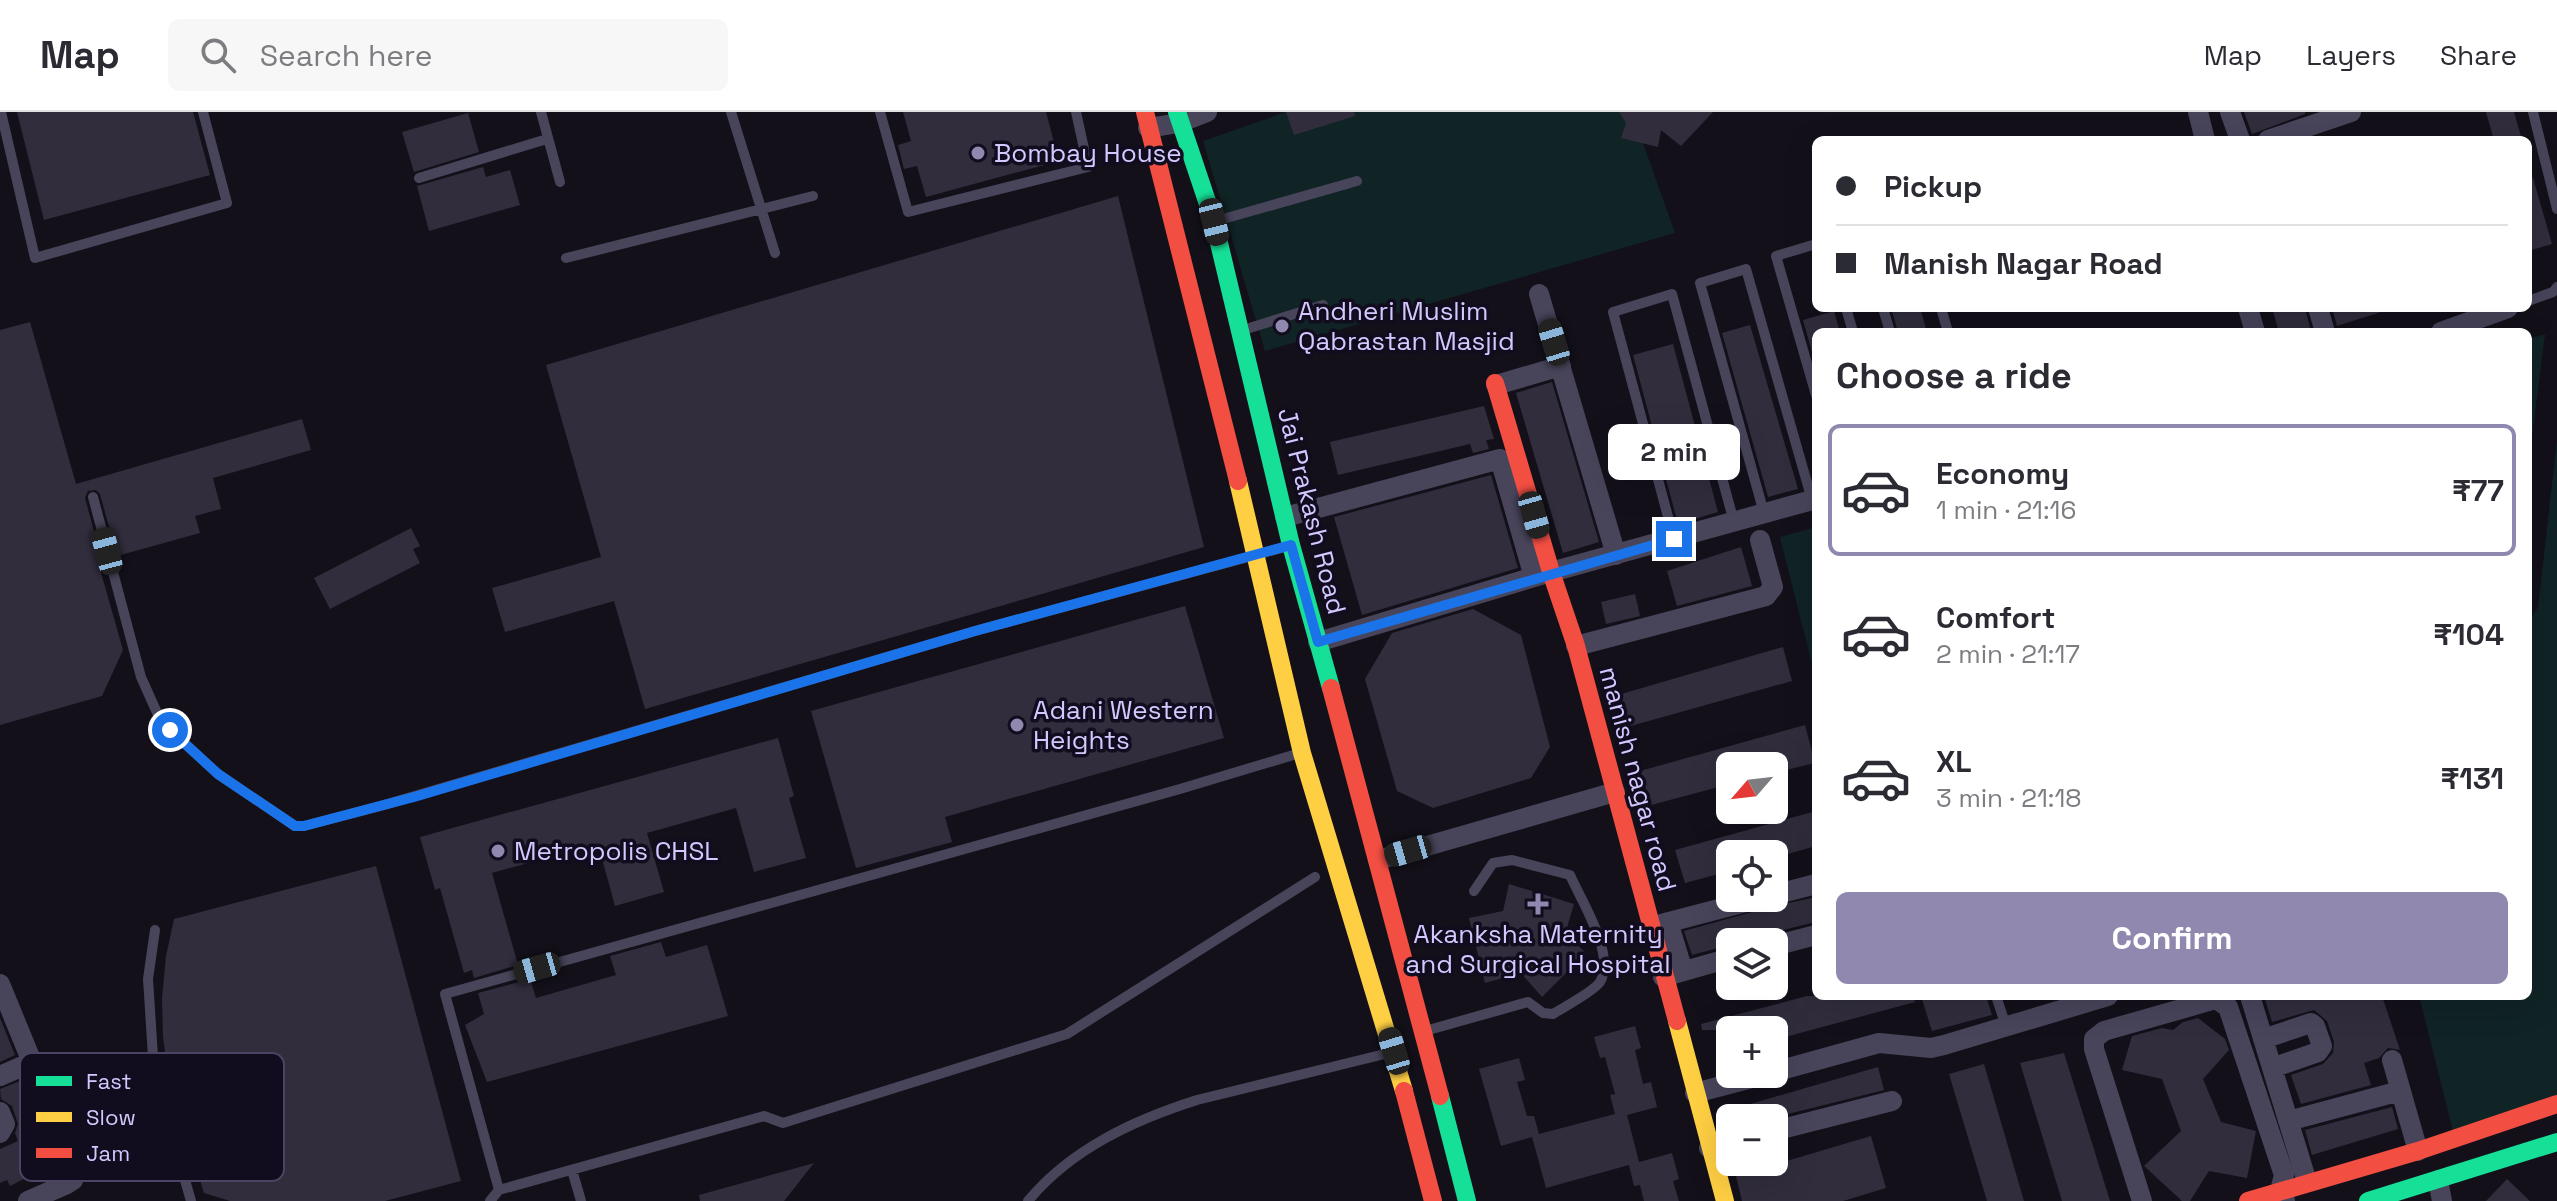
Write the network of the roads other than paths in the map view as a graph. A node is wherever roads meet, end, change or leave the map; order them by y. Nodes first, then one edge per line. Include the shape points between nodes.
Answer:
1 (1, 112) edge
2 (203, 112) edge
3 (541, 112) edge
4 (731, 112) edge
5 (880, 112) edge
6 (1207, 112) edge
7 (2198, 112) edge
8 (2230, 112) edge
9 (2351, 112) edge
10 (2533, 112) edge
11 (1078, 113) edge
12 (2328, 116) edge
13 (1178, 117) edge
14 (1147, 120) edge
15 (2296, 121) edge
16 (2204, 136) edge
17 (2239, 136) edge
18 (2274, 136) edge
19 (547, 139) junction
20 (419, 178) dead end
21 (1357, 181) dead end
22 (560, 182) dead end
23 (813, 196) dead end
24 (2557, 209) edge
25 (762, 210) junction
26 (1214, 222) junction
27 (1812, 245) edge
28 (775, 253) dead end
29 (566, 258) dead end
30 (2557, 287) edge
31 (1539, 294) dead end
32 (2532, 300) edge
33 (1323, 305) dead end
34 (2497, 312) edge
35 (2452, 328) edge
36 (1241, 330) junction
37 (1561, 366) junction
38 (1812, 381) edge
39 (1530, 486) junction
40 (1812, 492) edge
41 (93, 497) dead end
42 (1812, 500) edge
43 (1764, 513) junction
44 (1285, 517) junction
45 (1734, 522) junction
46 (1674, 539) junction
47 (1760, 540) dead end
48 (1291, 545) junction
49 (1552, 549) dead end
50 (1257, 555) junction
51 (1616, 555) junction
52 (1542, 575) junction
53 (1318, 642) junction
54 (1576, 646) junction
55 (1302, 753) junction
56 (1615, 792) junction
57 (1378, 860) junction
58 (1315, 877) dead end
59 (1812, 885) edge
60 (1474, 891) dead end
61 (1788, 891) edge
62 (1716, 909) edge
63 (1659, 924) junction
64 (155, 930) dead end
65 (1812, 936) edge
66 (1788, 942) edge
67 (1716, 962) edge
68 (1673, 974) junction
69 (0, 984) edge
70 (1997, 1000) edge
71 (2094, 1000) edge
72 (2212, 1000) edge
73 (2218, 1000) edge
74 (2251, 1000) edge
75 (2006, 1026) junction
76 (1423, 1031) junction
77 (2263, 1039) junction
78 (1394, 1051) junction
79 (28, 1053) edge
80 (153, 1053) edge
81 (2392, 1060) dead end
82 (20, 1067) edge
83 (1788, 1068) edge
84 (2272, 1068) junction
85 (0, 1076) edge
86 (1716, 1087) edge
87 (2400, 1091) junction
88 (1695, 1093) junction
89 (1892, 1101) dead end
90 (2557, 1104) edge
91 (0, 1112) edge
92 (2288, 1121) junction
93 (1788, 1127) edge
94 (0, 1133) edge
95 (2557, 1142) edge
96 (1716, 1146) edge
97 (1709, 1148) junction
98 (2418, 1151) junction
99 (572, 1170) junction
100 (2438, 1180) junction
101 (69, 1181) edge
102 (185, 1181) edge
103 (2307, 1182) junction
104 (499, 1190) junction
105 (2283, 1196) edge
106 (28, 1201) edge
107 (191, 1201) edge
108 (490, 1201) edge
109 (581, 1201) edge
110 (1028, 1201) edge
111 (1433, 1201) edge
112 (1467, 1201) edge
113 (1725, 1201) edge
114 (2142, 1201) edge
115 (2248, 1201) edge
116 (2368, 1201) edge
117 (2442, 1201) edge

1 - 2 lane via 35,258 227,203
3 - 19 lane
4 - 25 lane
5 - 11 lane via 908,212 1088,167
6 - 13 street
7 - 16 street
8 - 17 street
9 - 12 street
10 - 24 lane
12 - 15 street
13 - 14 street
13 - 26 main road, Jai Prakash Road
14 - 50 main road
15 - 18 street
19 - 20 lane
19 - 22 lane
21 - 26 lane
23 - 25 lane
25 - 28 lane
25 - 29 lane
26 - 36 main road, Jai Prakash Road
27 - 38 lane via 1776,256
30 - 32 lane
31 - 37 street
33 - 36 lane
34 - 35 street
36 - 44 main road, Jai Prakash Road
37 - 39 street via 1498,384
37 - 51 street
39 - 49 street
39 - 52 main road, manish nagar road
40 - 43 lane via 1746,269 1700,283
41 - 50 lane via 141,677 158,715 218,774 295,826
42 - 43 street
43 - 45 street
44 - 48 main road, Jai Prakash Road
44 - 52 street via 1500,459
45 - 46 street
45 - 46 lane via 1672,294 1613,312
46 - 51 street
47 - 54 street via 1773,587 1766,596
48 - 50 lane
48 - 53 main road, Jai Prakash Road
50 - 55 main road
51 - 52 street
52 - 53 street
52 - 54 main road, manish nagar road
53 - 57 main road, Jai Prakash Road
54 - 56 main road, manish nagar road
55 - 78 main road
55 - 104 lane via 445,994
56 - 57 street, manish nagar road
56 - 63 main road, manish nagar road
57 - 76 main road, Jai Prakash Road
58 - 99 lane via 1067,1034 783,1123 764,1116
59 - 61 street
60 - 76 lane via 1493,863 1502,861 1570,875 1604,951 1599,984 1553,1014 1528,1002
62 - 63 street
63 - 68 street
64 - 80 lane via 148,979
65 - 66 street
67 - 68 street
68 - 88 main road
69 - 79 street
70 - 75 lane
71 - 75 street
72 - 114 street via 2104,1031 2094,1039
73 - 105 street via 2228,1007 2284,1175
74 - 77 street
75 - 83 street via 1931,1048 1871,1045
76 - 112 main road, Jai Prakash Road
77 - 84 street
77 - 84 street via 2311,1023 2322,1046
78 - 110 lane via 1165,1110 1094,1145
78 - 111 main road
81 - 87 street
82 - 85 street
84 - 92 street
86 - 88 street
87 - 92 street
87 - 98 street
88 - 97 main road
89 - 93 street
90 - 98 main road
91 - 94 street via 5,1124
92 - 103 street
95 - 100 main road
96 - 97 street
97 - 113 main road
98 - 103 main road
99 - 104 lane
99 - 109 lane
100 - 116 main road
100 - 117 street
101 - 106 street
102 - 107 lane
103 - 105 main road
104 - 108 lane
105 - 115 main road

